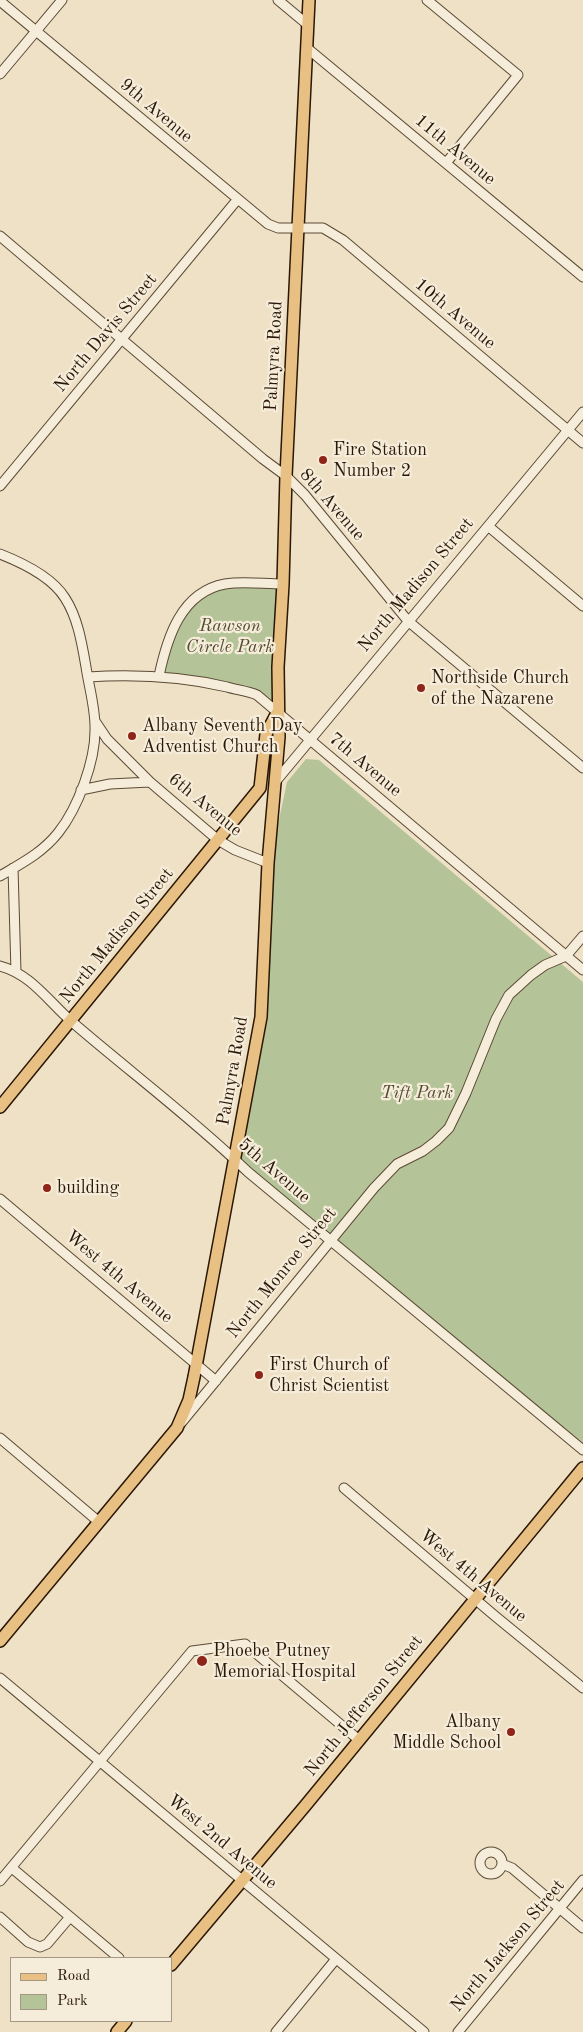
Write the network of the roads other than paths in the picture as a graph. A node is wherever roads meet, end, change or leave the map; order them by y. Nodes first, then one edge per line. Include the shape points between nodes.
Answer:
1 (62, 0) edge
2 (278, 0) edge
3 (309, 0) edge
4 (427, 0) edge
5 (0, 1) edge
6 (308, 25) junction
7 (35, 31) junction
8 (307, 48) junction
9 (0, 74) edge
10 (446, 164) junction
11 (237, 200) junction
12 (298, 229) junction
13 (0, 236) edge
14 (583, 277) edge
15 (124, 339) junction
16 (583, 412) edge
17 (568, 430) junction
18 (583, 443) edge
19 (286, 476) junction
20 (0, 486) edge
21 (488, 526) junction
22 (0, 554) edge
23 (283, 584) junction
24 (583, 606) edge
25 (408, 621) junction
26 (159, 676) junction
27 (88, 677) junction
28 (277, 713) junction
29 (95, 721) junction
30 (310, 741) junction
31 (583, 768) edge
32 (276, 781) junction
33 (150, 782) junction
34 (260, 788) joint
35 (81, 790) junction
36 (218, 840) junction
37 (268, 863) junction
38 (13, 868) junction
39 (0, 876) edge
40 (583, 936) edge
41 (566, 956) junction
42 (0, 966) edge
43 (583, 970) edge
44 (16, 972) junction
45 (71, 1020) junction
46 (0, 1107) edge
47 (234, 1159) junction
48 (0, 1199) edge
49 (332, 1240) junction
50 (195, 1363) junction
51 (216, 1381) junction
52 (178, 1428) junction
53 (0, 1438) edge
54 (583, 1450) edge
55 (583, 1468) edge
56 (344, 1488) dead end
57 (99, 1522) junction
58 (475, 1600) junction
59 (0, 1641) edge
60 (0, 1678) edge
61 (583, 1688) edge
62 (359, 1740) junction
63 (100, 1762) junction
64 (502, 1864) dead end
65 (12, 1868) junction
66 (583, 1880) edge
67 (0, 1881) edge
68 (242, 1881) junction
69 (560, 1908) junction
70 (0, 1917) edge
71 (70, 1917) junction
72 (583, 1928) edge
73 (118, 1957) edge
74 (336, 1959) junction
75 (172, 1964) edge
76 (125, 2022) edge
77 (117, 2032) edge
78 (276, 2032) edge
79 (424, 2032) edge
80 (458, 2032) edge

1 - 7 street
2 - 6 street
3 - 6 main road, Palmyra Road
4 - 10 street via 518,75
5 - 7 street, 9th Avenue
6 - 8 main road, Palmyra Road
7 - 9 street
7 - 11 street, 9th Avenue
8 - 10 street, 11th Avenue
8 - 12 main road, Palmyra Road
10 - 14 street, 11th Avenue
11 - 12 street, 9th Avenue via 268,224
11 - 15 street, North Davis Street
12 - 17 street, 10th Avenue via 316,226 343,240
12 - 19 main road, Palmyra Road
13 - 15 street, 8th Avenue
15 - 19 street, 8th Avenue
15 - 20 street, North Davis Street
16 - 17 street, North Madison Street
17 - 18 street, 10th Avenue
17 - 21 street, North Madison Street
19 - 23 main road, Palmyra Road
19 - 25 street, 8th Avenue
21 - 24 street
21 - 25 street, North Madison Street
22 - 27 street via 40,575 64,597 77,625
23 - 26 street via 226,584 211,588 190,602 173,628
23 - 28 main road, Palmyra Road
25 - 30 street, North Madison Street
25 - 31 street, 8th Avenue
26 - 27 street, 7th Avenue
26 - 28 street, 7th Avenue via 210,683 254,694
27 - 29 street
28 - 30 street, 7th Avenue
28 - 32 main road, Palmyra Road
28 - 34 main road, Palmyra Road via 266,734
29 - 33 street, 6th Avenue via 107,739
29 - 35 street via 94,740
30 - 32 street, North Madison Street
30 - 41 street, 7th Avenue
32 - 37 main road, Palmyra Road
33 - 35 street, 6th Avenue via 110,784
33 - 36 street, 6th Avenue
34 - 36 main road, North Madison Street
35 - 38 street via 67,819 47,846
36 - 37 street, 6th Avenue
36 - 45 main road, North Madison Street
37 - 47 main road, Palmyra Road via 261,1017
38 - 39 street
38 - 44 street
40 - 41 street, North Monroe Street
41 - 43 street, 7th Avenue
41 - 49 street, North Monroe Street via 545,964 509,995 449,1128 436,1142 386,1174
42 - 44 street, 5th Avenue
44 - 45 street, 5th Avenue
45 - 46 main road, North Madison Street
45 - 47 street, 5th Avenue
47 - 49 street, 5th Avenue
47 - 50 main road, Palmyra Road
48 - 50 street, West 4th Avenue
49 - 51 street, North Monroe Street
49 - 54 street, 5th Avenue
50 - 51 street, West 4th Avenue
50 - 52 main road, Palmyra Road via 189,1400
51 - 52 street, North Monroe Street
52 - 57 main road, North Monroe Street
53 - 57 street
55 - 58 main road, North Jefferson Street
56 - 58 street, West 4th Avenue
57 - 59 main road, North Monroe Street
58 - 61 street, West 4th Avenue
58 - 62 main road, North Jefferson Street
60 - 63 street, West 2nd Avenue
62 - 63 street via 245,1644 192,1651
62 - 68 main road, North Jefferson Street
63 - 65 street
63 - 68 street, West 2nd Avenue
64 - 69 street via 512,1868
65 - 67 street
65 - 71 street
66 - 69 street, North Jackson Street
68 - 74 street, West 2nd Avenue
68 - 75 main road, North Jefferson Street
69 - 72 street
69 - 80 street, North Jackson Street
70 - 71 street via 28,1942 40,1948
71 - 73 street
74 - 78 street
74 - 79 street, West 2nd Avenue
76 - 77 main road

